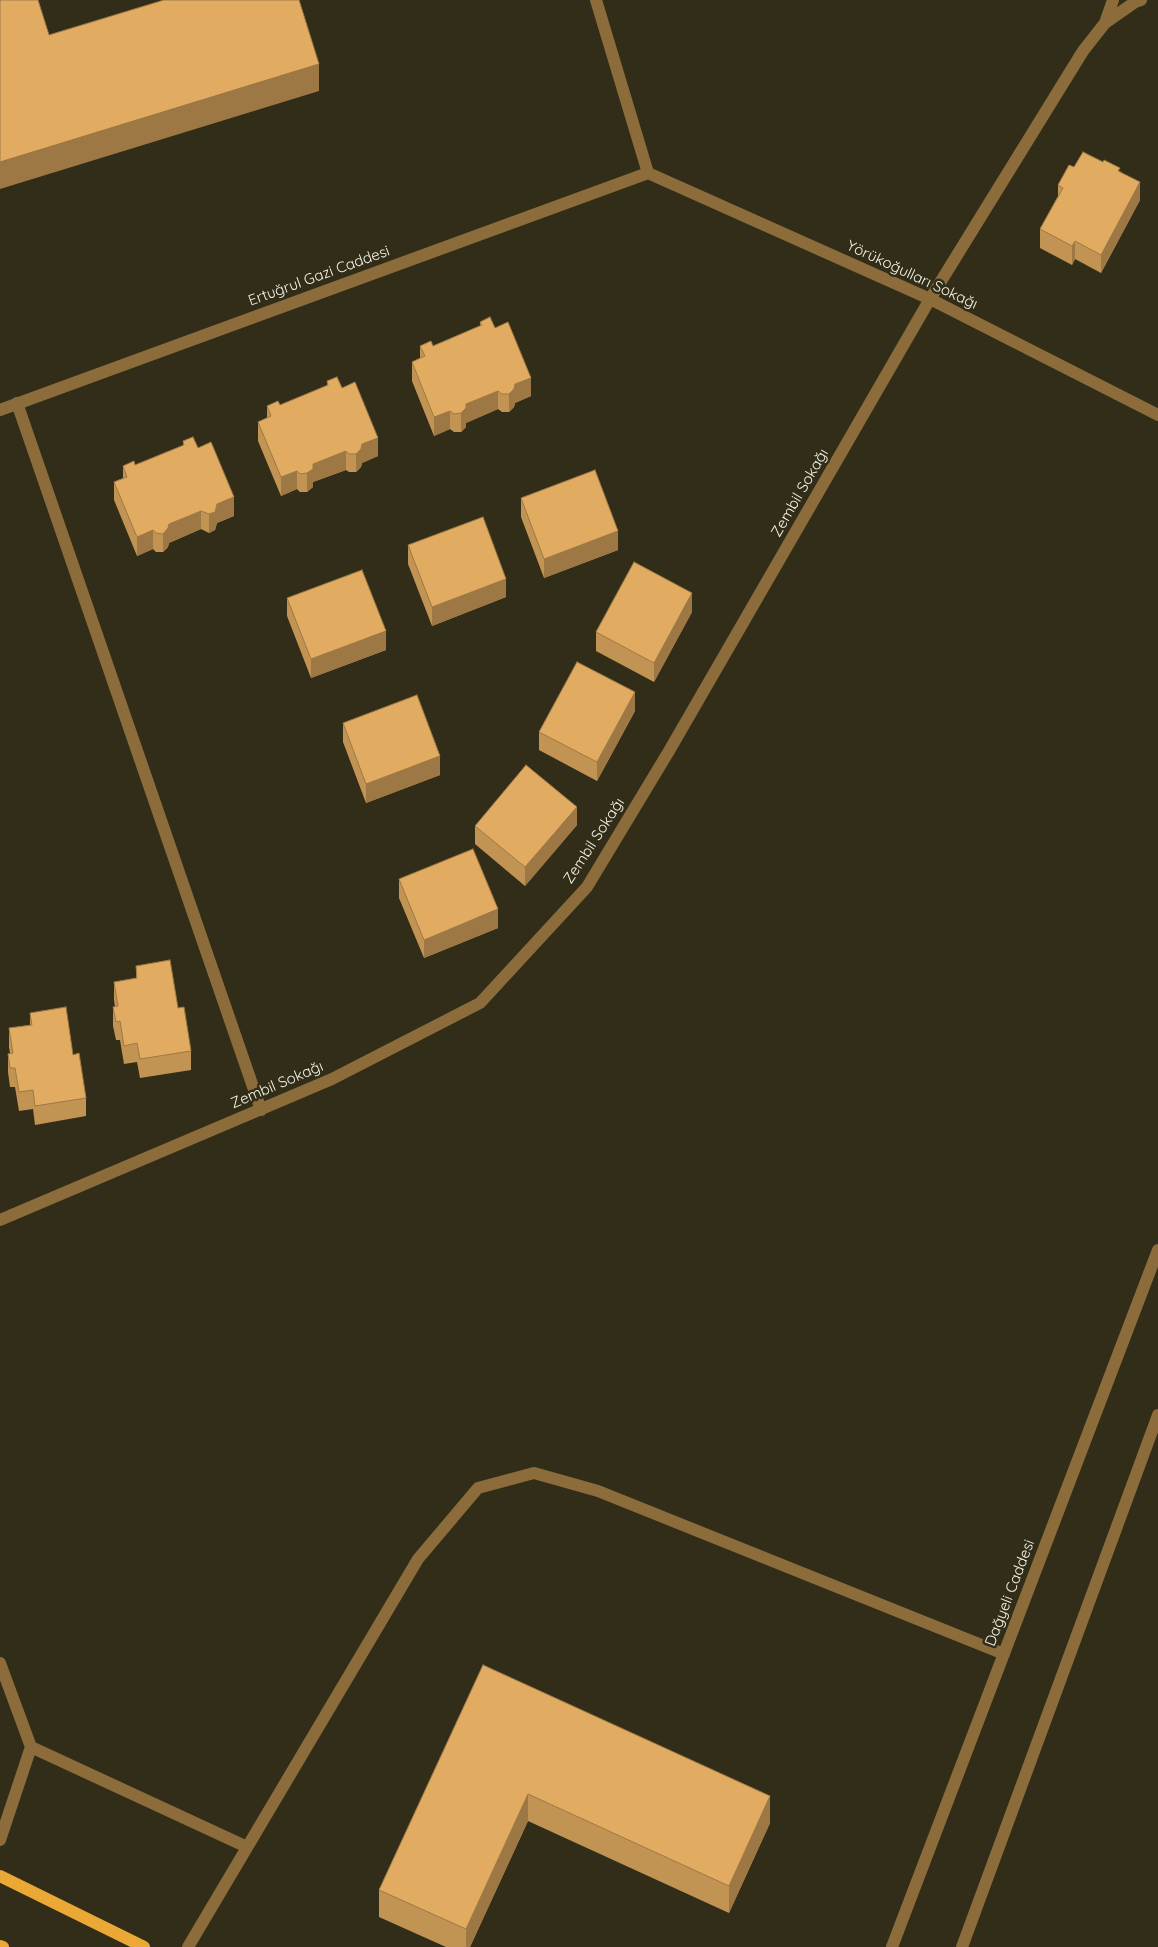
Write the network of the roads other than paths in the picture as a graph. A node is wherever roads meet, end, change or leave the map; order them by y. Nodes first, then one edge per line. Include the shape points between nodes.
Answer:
1 (596, 0) edge
2 (1113, 0) edge
3 (1141, 0) edge
4 (1105, 23) junction
5 (648, 173) junction
6 (930, 299) junction
7 (17, 404) junction
8 (0, 410) edge
9 (1158, 415) edge
10 (261, 1110) junction
11 (0, 1220) edge
12 (1158, 1250) edge
13 (1158, 1415) edge
14 (1004, 1654) junction
15 (0, 1663) edge
16 (31, 1747) junction
17 (0, 1840) edge
18 (247, 1847) junction
19 (0, 1876) edge
20 (144, 1947) edge
21 (188, 1947) edge
22 (892, 1947) edge
23 (962, 1947) edge

1 - 5 street
2 - 4 street
3 - 4 street
4 - 6 street, Zembil Sokağı via 1083,51
5 - 6 street, Yörükoğulları Sokağı
5 - 7 street, Ertuğrul Gazi Caddesi
6 - 9 street, Yörükoğulları Sokağı
6 - 10 street, Zembil Sokağı via 587,887 480,1003 332,1079
7 - 8 street, Ertuğrul Gazi Caddesi
7 - 10 street
10 - 11 street, Zembil Sokağı
12 - 14 street, Dağyeli Caddesi
13 - 23 street
14 - 18 street via 598,1491 534,1473 478,1488 418,1559
14 - 22 street, Dağyeli Caddesi
15 - 16 street
16 - 17 street
16 - 18 street
18 - 21 street
19 - 20 main road

